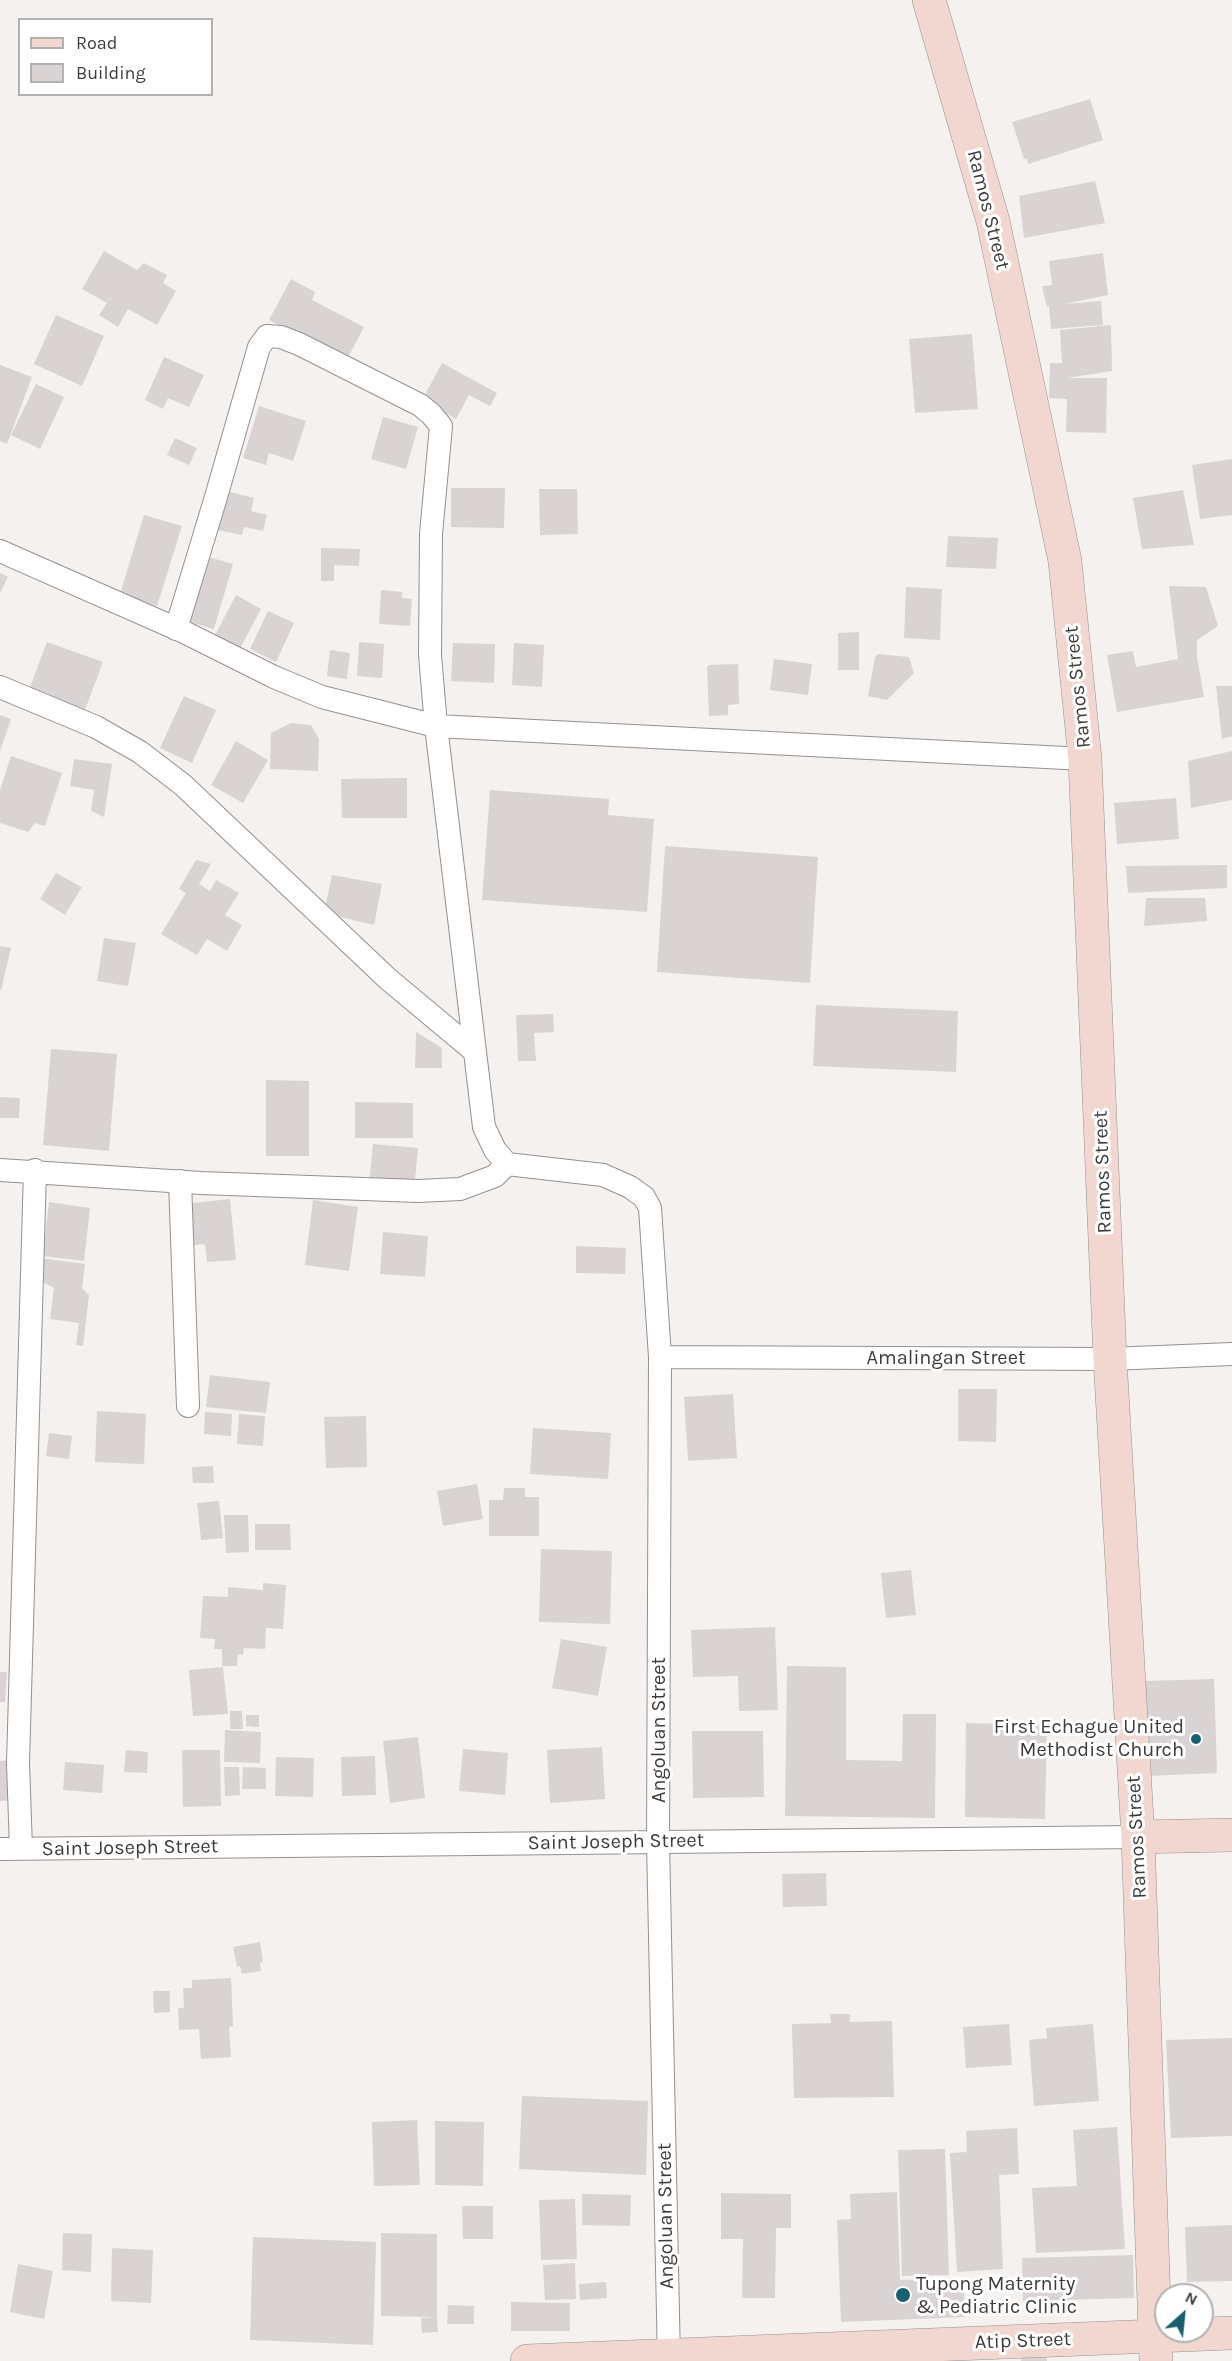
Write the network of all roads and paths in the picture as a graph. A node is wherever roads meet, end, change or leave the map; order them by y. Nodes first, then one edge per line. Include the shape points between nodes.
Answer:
1 (929, 0) edge
2 (0, 551) edge
3 (176, 629) junction
4 (0, 687) edge
5 (436, 726) junction
6 (1086, 759) junction
7 (473, 1050) junction
8 (507, 1164) junction
9 (0, 1170) edge
10 (35, 1170) junction
11 (180, 1181) junction
12 (1232, 1354) edge
13 (660, 1357) junction
14 (1110, 1359) junction
15 (188, 1406) dead end
16 (1232, 1835) edge
17 (1138, 1837) junction
18 (658, 1842) junction
19 (10, 1849) edge
20 (1232, 2333) edge
21 (1155, 2348) edge
22 (669, 2359) edge
23 (527, 2361) edge

1 - 6 main road, Ramos Street via 993,221 1062,550
2 - 3 street
3 - 5 street via 322,697
3 - 5 street via 259,347 267,336 281,337 420,405 441,426 431,534 430,655
4 - 7 street via 96,727 140,752 183,785 388,979
5 - 6 street
5 - 7 street
6 - 14 main road, Ramos Street
7 - 8 street via 484,1127
8 - 11 street via 495,1176 460,1189 382,1190
8 - 13 street, Angoluan Street via 603,1175 644,1197 650,1208
9 - 10 street
10 - 11 street
10 - 19 street via 18,1762
11 - 15 street
12 - 14 street, Amalingan Street
13 - 14 street, Amalingan Street
13 - 18 street, Angoluan Street
14 - 17 main road, Ramos Street
16 - 17 main road, Saint Joseph Street
17 - 18 street, Saint Joseph Street
17 - 21 main road, Ramos Street
18 - 19 street, Saint Joseph Street
18 - 22 street, Angoluan Street
20 - 21 main road, Atip Street
21 - 22 main road, Atip Street
22 - 23 main road, Atip Street

